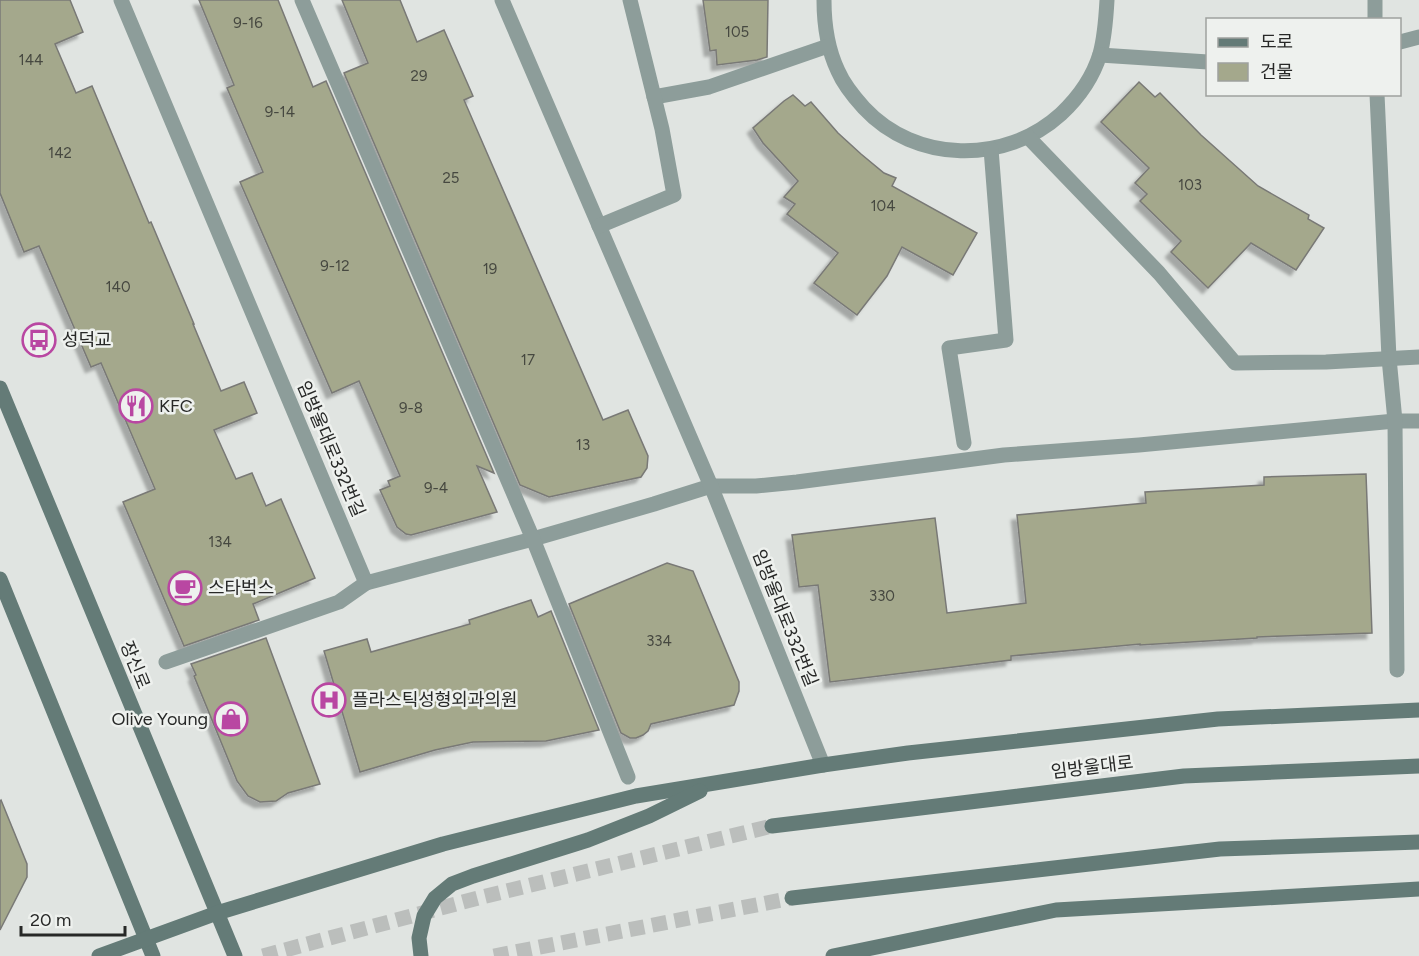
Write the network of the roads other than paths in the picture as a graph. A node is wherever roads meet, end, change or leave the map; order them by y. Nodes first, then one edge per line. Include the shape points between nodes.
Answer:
1 (121, 0) edge
2 (302, 0) edge
3 (502, 0) edge
4 (630, 0) edge
5 (824, 0) edge
6 (1107, 0) edge
7 (1375, 0) edge
8 (1375, 18) edge
9 (1419, 37) edge
10 (1401, 42) edge
11 (828, 46) junction
12 (1100, 55) junction
13 (1206, 62) edge
14 (1377, 96) edge
15 (654, 97) junction
16 (1028, 137) junction
17 (991, 149) junction
18 (599, 226) junction
19 (1419, 357) edge
20 (1389, 358) junction
21 (0, 388) edge
22 (1395, 421) junction
23 (1419, 421) edge
24 (964, 443) dead end
25 (711, 486) junction
26 (533, 538) junction
27 (0, 579) edge
28 (366, 583) junction
29 (166, 662) dead end
30 (1397, 670) dead end
31 (1419, 710) edge
32 (823, 765) junction
33 (1419, 766) edge
34 (628, 777) dead end
35 (716, 784) junction
36 (771, 826) tunnel mouth
37 (1419, 842) edge
38 (1419, 889) edge
39 (792, 898) tunnel mouth
40 (217, 913) junction
41 (146, 939) junction
42 (99, 956) edge
43 (153, 956) edge
44 (235, 956) edge
45 (421, 956) edge
46 (833, 956) edge

1 - 28 street, 임방울대로332번길
2 - 26 street
3 - 18 street, 임방울대로332번길
4 - 15 street
5 - 11 street
6 - 12 street
7 - 8 street
9 - 10 street
11 - 15 street via 709,87
11 - 17 street via 838,73 853,96 872,117 895,133 948,151
12 - 13 street
12 - 16 street via 1072,103
14 - 20 street
15 - 18 street via 674,195
16 - 17 street
16 - 20 street via 1159,273 1235,363
17 - 24 street via 1006,340 949,348
18 - 25 street, 임방울대로332번길
19 - 20 street
20 - 22 street
21 - 40 main road, 장신로
22 - 23 street
22 - 25 street via 1004,455 756,486
22 - 30 street
25 - 26 street
25 - 32 street, 임방울대로332번길
26 - 28 street
26 - 34 street
27 - 41 main road
28 - 29 street via 339,602
31 - 32 main road via 1218,719
32 - 35 main road
33 - 36 main road, 임방울대로 via 1184,776
35 - 40 main road via 636,796 443,844
35 - 45 main road via 588,840 452,884 435,898 424,916 419,938
37 - 39 main road via 1220,849
38 - 46 main road via 1056,910
40 - 41 main road
40 - 44 main road, 장신로
41 - 42 main road
41 - 43 main road

